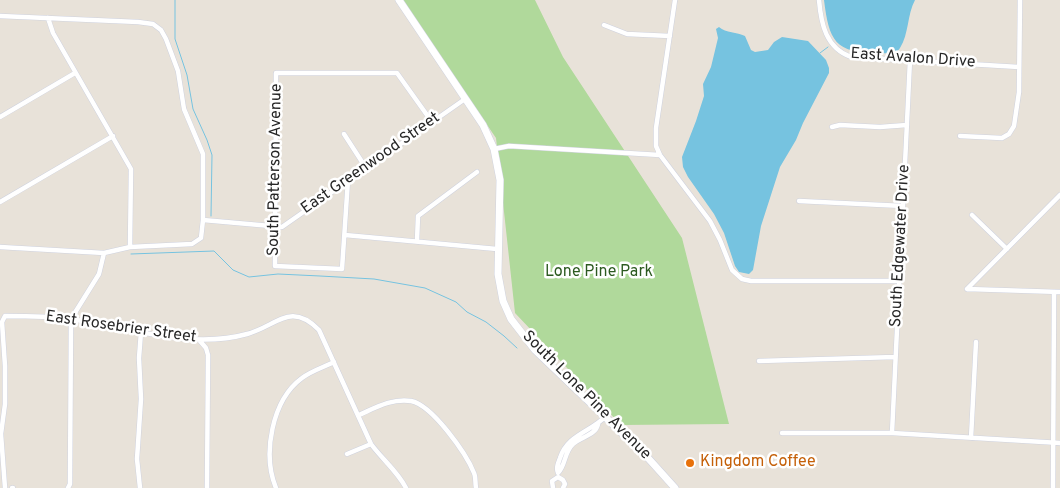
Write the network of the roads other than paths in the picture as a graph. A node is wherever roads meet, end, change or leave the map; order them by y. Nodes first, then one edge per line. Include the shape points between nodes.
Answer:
1 (398, 0) edge
2 (675, 0) edge
3 (819, 0) edge
4 (1020, 0) edge
5 (0, 16) edge
6 (48, 18) junction
7 (604, 25) dead end
8 (670, 36) junction
9 (910, 60) junction
10 (1019, 66) junction
11 (75, 73) junction
12 (466, 99) junction
13 (0, 118) edge
14 (432, 122) junction
15 (907, 125) junction
16 (832, 127) dead end
17 (344, 134) dead end
18 (113, 136) junction
19 (960, 136) dead end
20 (494, 149) junction
21 (660, 155) junction
22 (366, 168) junction
23 (477, 172) dead end
24 (348, 180) junction
25 (1060, 195) edge
26 (799, 201) dead end
27 (0, 202) edge
28 (903, 206) junction
29 (972, 214) dead end
30 (203, 220) junction
31 (276, 227) junction
32 (345, 235) junction
33 (417, 241) junction
34 (0, 247) edge
35 (130, 247) junction
36 (497, 249) junction
37 (1007, 249) junction
38 (104, 253) junction
39 (899, 281) junction
40 (1057, 292) edge
41 (71, 319) junction
42 (140, 332) junction
43 (200, 341) junction
44 (976, 342) dead end
45 (895, 356) junction
46 (759, 361) dead end
47 (334, 362) junction
48 (359, 414) junction
49 (605, 417) junction
50 (782, 433) dead end
51 (892, 433) junction
52 (972, 438) junction
53 (1054, 443) junction
54 (1060, 443) edge
55 (371, 444) junction
56 (346, 454) dead end
57 (558, 475) junction
58 (5, 488) edge
59 (68, 488) edge
60 (140, 488) edge
61 (207, 488) edge
62 (276, 488) edge
63 (406, 488) edge
64 (476, 488) edge
65 (553, 488) edge
66 (563, 488) edge
67 (675, 488) edge
68 (1053, 488) edge

1 - 12 main road, South Lone Pine Avenue
2 - 8 street
3 - 9 street, East Avalon Drive via 822,26 834,46 847,56
4 - 10 street
5 - 6 street
6 - 11 street
6 - 30 street via 153,24 161,30 178,71 184,108 203,154
7 - 8 street via 627,34
8 - 21 street via 656,128 656,146
9 - 10 street, East Avalon Drive
9 - 15 street, South Edgewater Drive
10 - 19 street via 1015,123 1009,134 997,138
11 - 13 street
11 - 18 street
12 - 14 street, East Greenwood Street
12 - 20 main road, South Lone Pine Avenue
14 - 22 street, East Greenwood Street
14 - 31 street, South Patterson Avenue via 397,73 276,73
15 - 16 street
15 - 28 street, South Edgewater Drive
17 - 22 street
18 - 27 street
18 - 35 street via 131,170
20 - 21 street via 509,146
20 - 36 main road, South Lone Pine Avenue via 500,180
21 - 39 street via 710,221 732,270 742,279
22 - 24 street, East Greenwood Street
23 - 33 street via 418,216
24 - 31 street, East Greenwood Street via 282,227
24 - 32 street
25 - 37 street
26 - 28 street
28 - 39 street, South Edgewater Drive
29 - 37 street
30 - 31 street
30 - 35 street via 201,238 192,244
31 - 32 street, South Patterson Avenue via 274,266 342,269
32 - 33 street
33 - 36 street
34 - 38 street
35 - 38 street
36 - 49 main road, South Lone Pine Avenue via 500,288 515,326 534,350
37 - 40 street via 967,289
38 - 41 street via 98,274
39 - 45 street, South Edgewater Drive
40 - 53 street
41 - 42 street, East Rosebrier Street
41 - 58 street, East Rosebrier Street via 5,316 2,322 5,404 1,434
41 - 59 street
42 - 43 street, East Rosebrier Street
42 - 60 street via 141,399 137,458
43 - 47 street, East Rosebrier Street via 246,335 293,316 308,320 318,330
43 - 61 street via 208,355
44 - 52 street
45 - 46 street
45 - 51 street, South Edgewater Drive
47 - 48 street
47 - 62 street via 303,378 281,404 271,440 271,474
48 - 55 street
48 - 64 street via 390,402 412,401 423,406 464,452 475,474
49 - 57 street via 593,429 571,439 558,463
49 - 67 main road, South Lone Pine Avenue via 655,464
50 - 51 street
51 - 52 street
52 - 53 street
53 - 54 street
53 - 68 street
55 - 56 street
55 - 63 street
57 - 65 street via 552,480
57 - 66 street via 564,480

